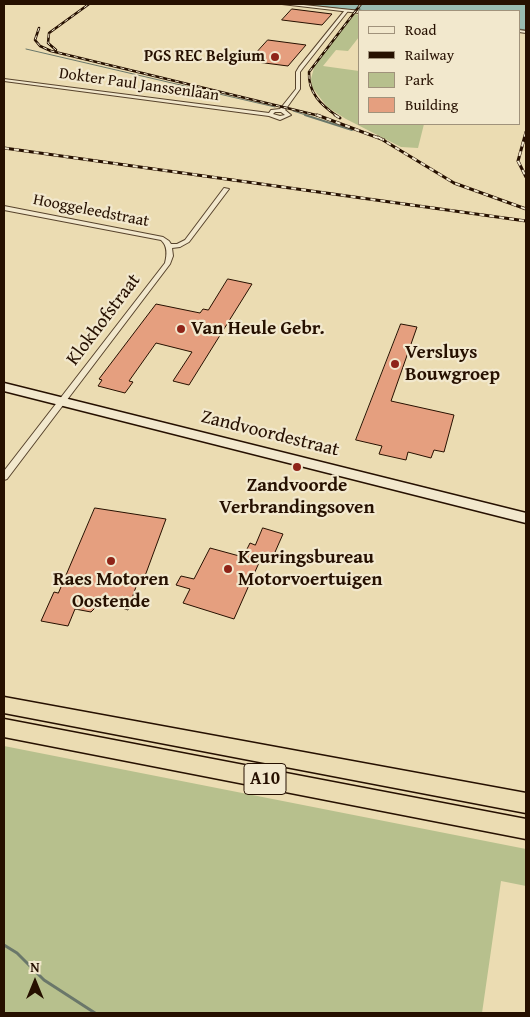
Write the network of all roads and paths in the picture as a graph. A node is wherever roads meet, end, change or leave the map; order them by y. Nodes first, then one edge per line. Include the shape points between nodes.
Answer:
1 (284, 4) edge
2 (346, 11) junction
3 (358, 12) edge
4 (4, 80) edge
5 (226, 189) dead end
6 (4, 208) edge
7 (169, 246) junction
8 (4, 387) edge
9 (62, 402) junction
10 (4, 477) edge
11 (526, 518) edge
12 (4, 704) edge
13 (4, 728) edge
14 (526, 803) edge
15 (526, 829) edge

1 - 2 street
2 - 3 street
2 - 4 street, Dokter Paul Janssenlaan via 301,67 298,88 282,110 272,111 270,115
5 - 7 street via 188,241
6 - 7 street, Hooggeleedstraat via 163,240
7 - 9 street, Klokhofstraat via 168,263
8 - 9 main road, Zandvoordestraat
9 - 10 street, Klokhofstraat
9 - 11 main road, Zandvoordestraat
12 - 14 highway, A10
13 - 15 highway, A10

